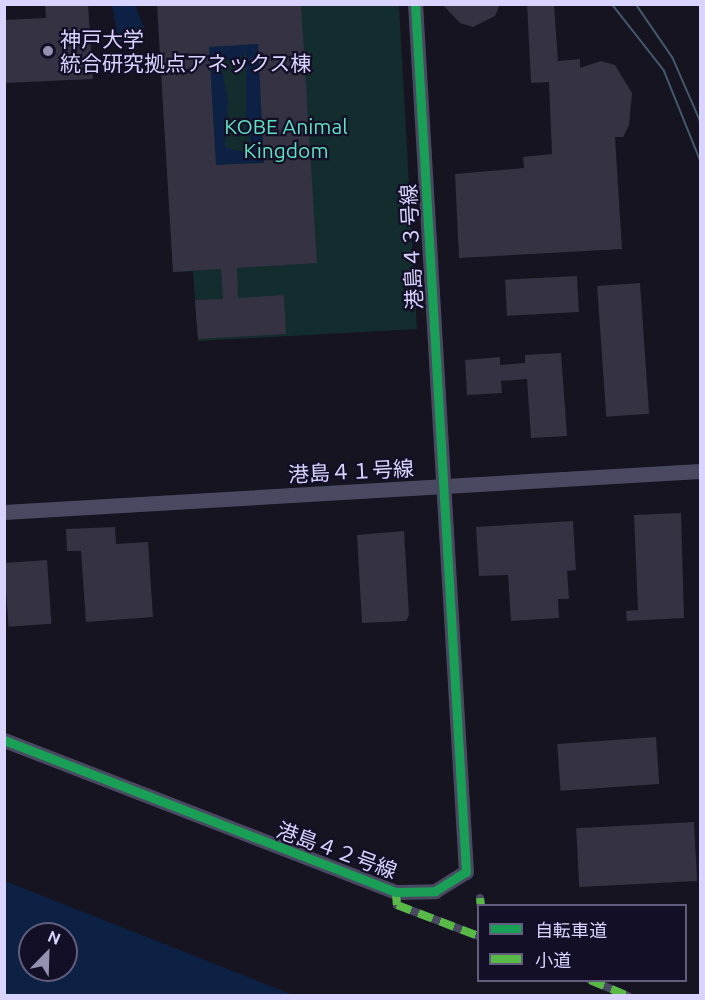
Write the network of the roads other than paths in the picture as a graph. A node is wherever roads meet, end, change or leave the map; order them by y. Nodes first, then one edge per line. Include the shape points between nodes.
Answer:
1 (415, 4) edge
2 (700, 471) edge
3 (443, 488) junction
4 (4, 512) edge
5 (4, 740) edge
6 (396, 892) junction
7 (477, 936) edge
8 (593, 982) edge
9 (628, 996) edge

1 - 3 street, 港島４３号線
2 - 3 street, 港島４１号線
3 - 4 street, 港島４１号線
3 - 6 street, 港島４２号線 via 466,872 435,891
5 - 6 street, 港島４２号線
6 - 7 street via 397,904
8 - 9 street

